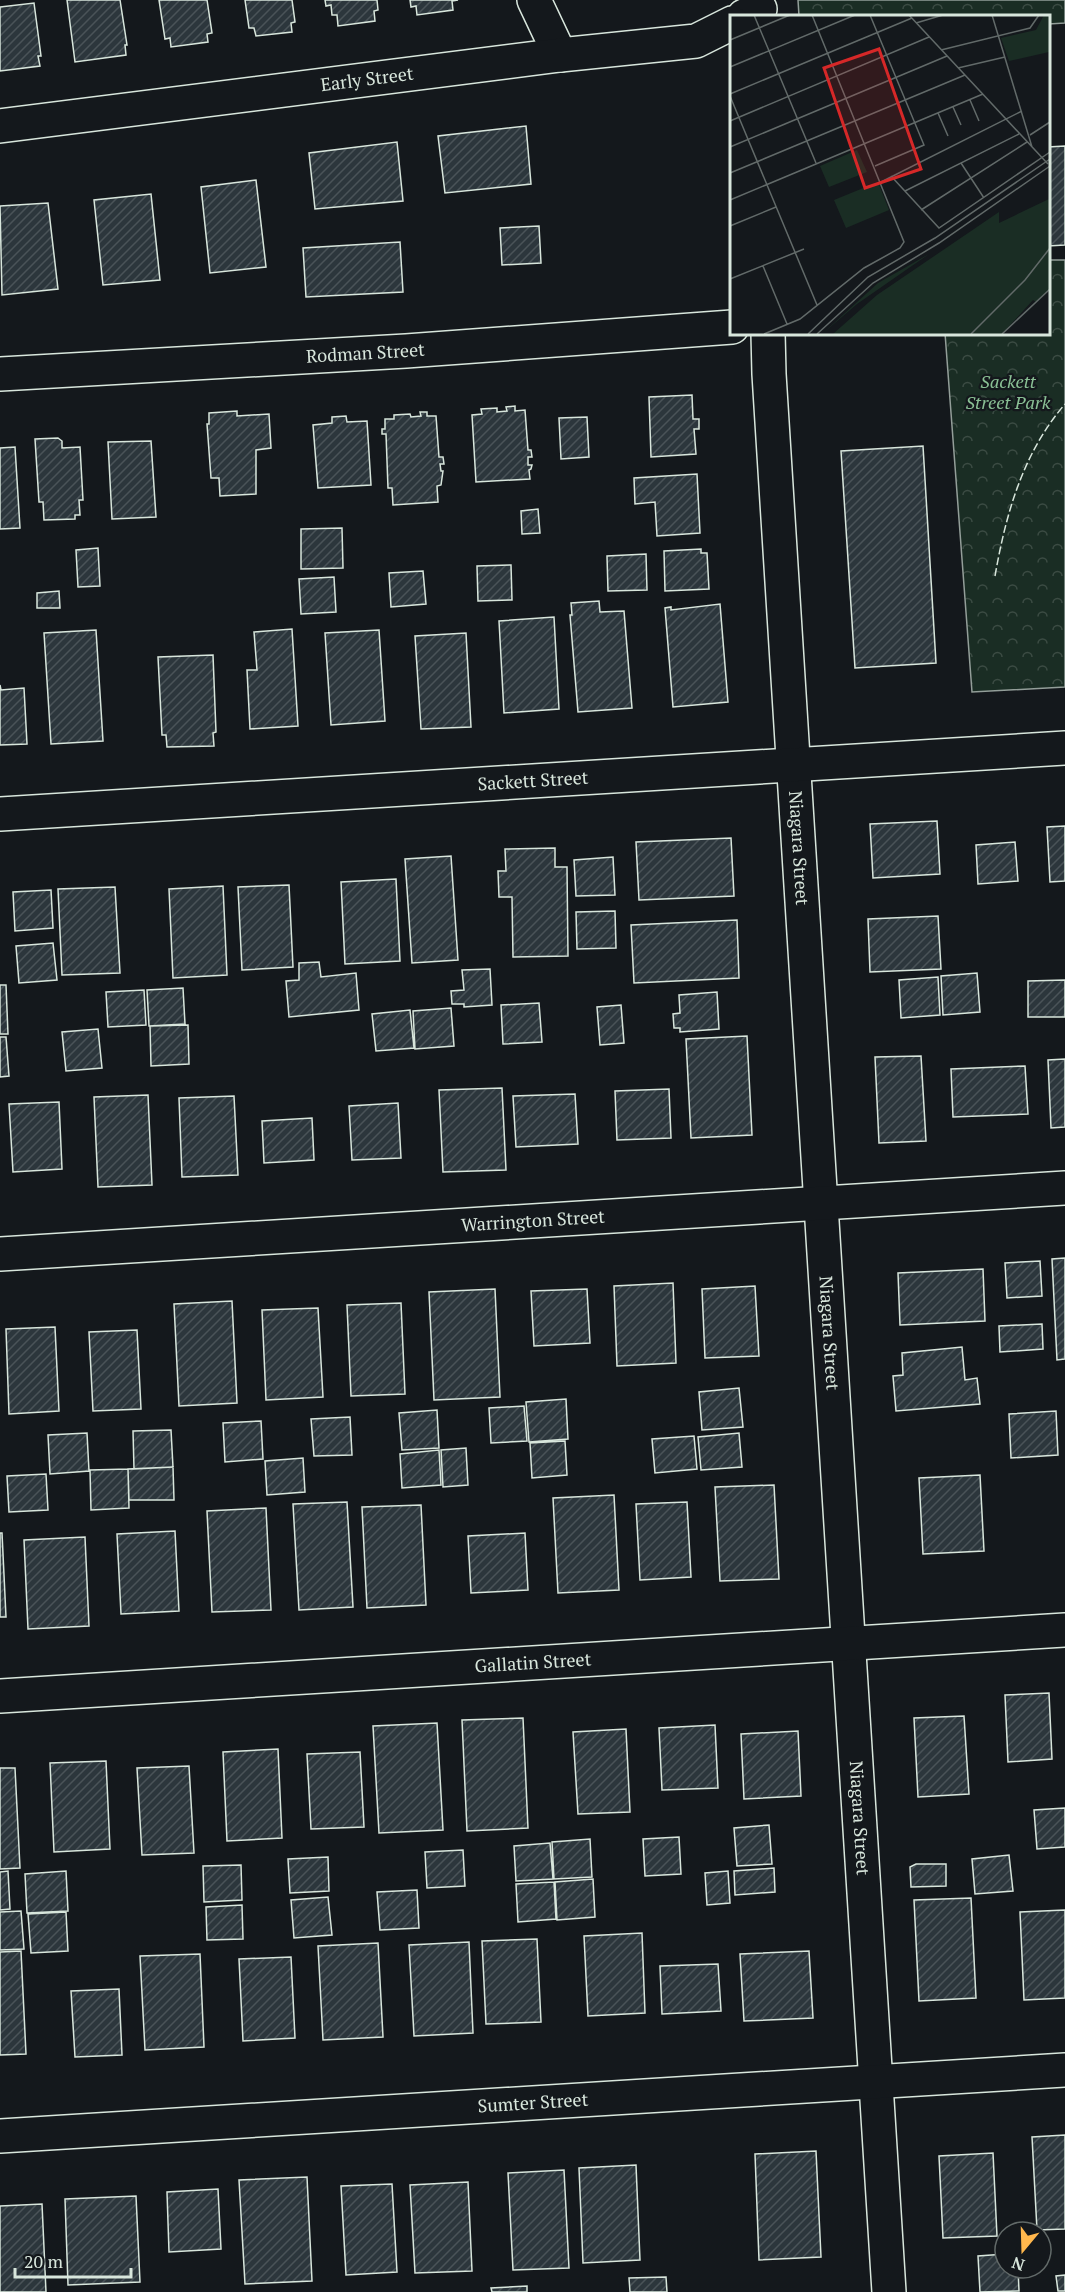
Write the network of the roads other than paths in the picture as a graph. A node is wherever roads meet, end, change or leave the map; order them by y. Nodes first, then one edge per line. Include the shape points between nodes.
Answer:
1 (534, 0) edge
2 (730, 24) edge
3 (560, 55) junction
4 (0, 126) edge
5 (730, 327) edge
6 (768, 334) edge
7 (0, 374) edge
8 (1065, 748) edge
9 (794, 765) junction
10 (0, 814) edge
11 (1065, 1188) edge
12 (821, 1204) junction
13 (0, 1254) edge
14 (1065, 1630) edge
15 (848, 1643) junction
16 (0, 1696) edge
17 (1065, 2070) edge
18 (876, 2082) junction
19 (0, 2136) edge
20 (889, 2292) edge

1 - 3 street
2 - 3 street, Early Street via 696,41
3 - 4 street, Early Street
5 - 7 street, Rodman Street via 406,351
6 - 9 street, Niagara Street
8 - 9 street, Sackett Street
9 - 10 street, Sackett Street
9 - 12 street, Niagara Street
11 - 12 street, Warrington Street
12 - 13 street, Warrington Street
12 - 15 street, Niagara Street
14 - 15 street, Gallatin Street
15 - 16 street, Gallatin Street
15 - 18 street, Niagara Street
17 - 18 street, Sumter Street
18 - 19 street, Sumter Street
18 - 20 street, Niagara Street

